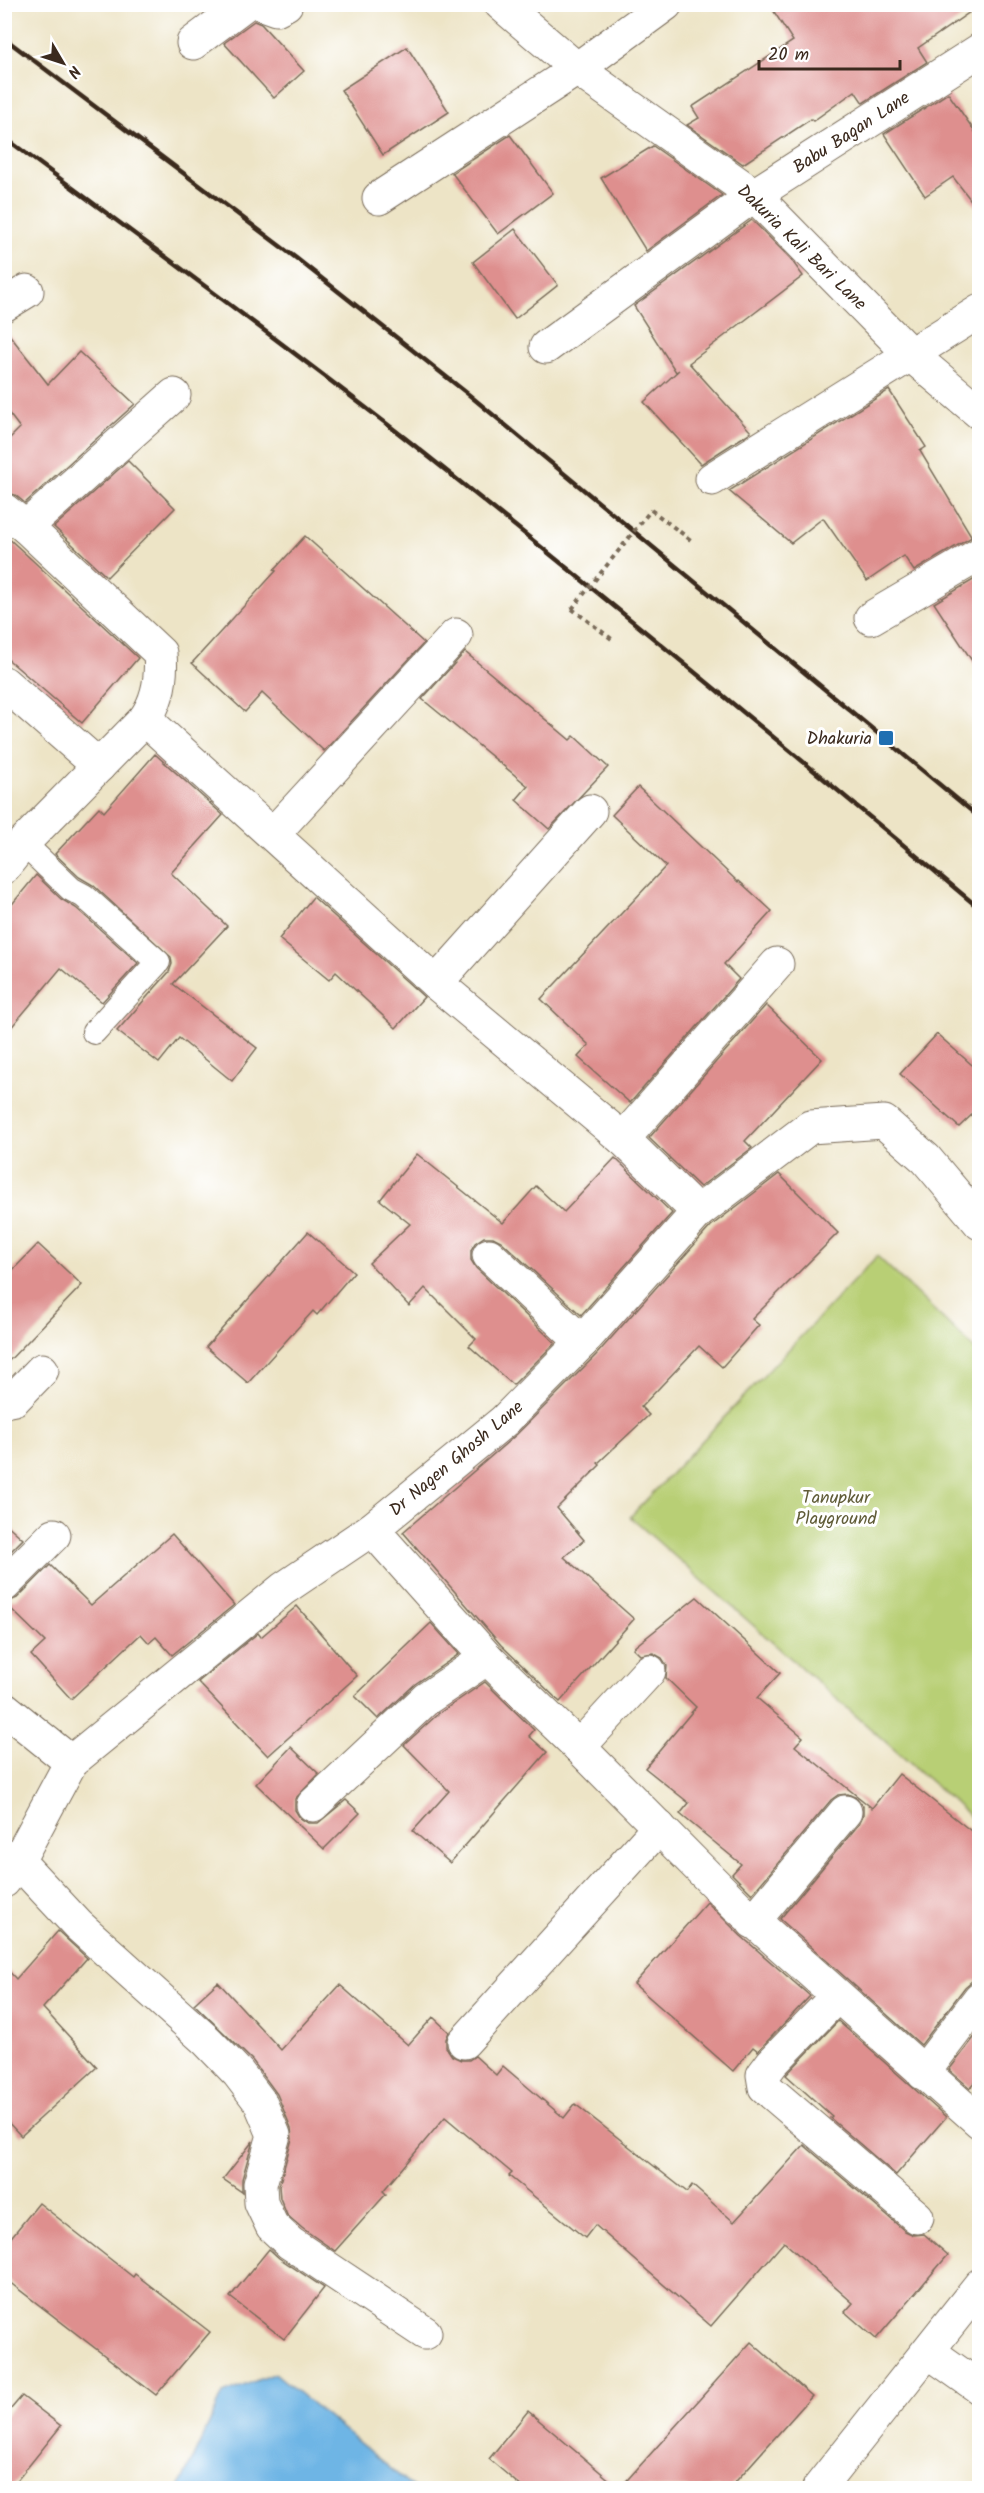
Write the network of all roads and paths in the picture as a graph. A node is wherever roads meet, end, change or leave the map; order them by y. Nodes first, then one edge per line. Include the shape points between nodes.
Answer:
1 (245, 4) edge
2 (262, 4) edge
3 (286, 4) edge
4 (501, 4) edge
5 (666, 4) edge
6 (193, 43) dead end
7 (980, 50) edge
8 (577, 69) junction
9 (754, 195) junction
10 (379, 198) dead end
11 (980, 311) edge
12 (546, 347) dead end
13 (911, 355) junction
14 (174, 395) dead end
15 (980, 413) edge
16 (712, 479) dead end
17 (15, 519) edge
18 (692, 541) dead end
19 (980, 554) edge
20 (871, 618) dead end
21 (456, 635) dead end
22 (613, 640) dead end
23 (4, 683) edge
24 (145, 719) junction
25 (99, 766) junction
26 (590, 811) dead end
27 (273, 834) junction
28 (14, 855) edge
29 (777, 964) dead end
30 (436, 983) junction
31 (94, 1032) dead end
32 (623, 1139) junction
33 (698, 1212) junction
34 (980, 1223) edge
35 (489, 1255) dead end
36 (582, 1342) junction
37 (42, 1370) dead end
38 (4, 1401) edge
39 (372, 1529) junction
40 (54, 1535) dead end
41 (4, 1585) edge
42 (487, 1658) junction
43 (650, 1671) dead end
44 (4, 1708) edge
45 (579, 1747) junction
46 (71, 1762) junction
47 (313, 1805) dead end
48 (845, 1812) dead end
49 (659, 1827) junction
50 (11, 1871) edge
51 (753, 1922) junction
52 (837, 1996) junction
53 (980, 1998) edge
54 (464, 2042) dead end
55 (923, 2073) junction
56 (980, 2122) edge
57 (917, 2217) dead end
58 (980, 2285) edge
59 (425, 2333) dead end
60 (929, 2352) junction
61 (980, 2388) edge
62 (819, 2488) edge

1 - 6 street
2 - 3 street via 276,9
4 - 8 street, Dakuria Kali Bari Lane
5 - 8 street
7 - 9 street, Babu Bagan Lane
8 - 9 street, Dakuria Kali Bari Lane
8 - 10 street
9 - 12 street, Babu Bagan Lane
9 - 13 street, Dakuria Kali Bari Lane
11 - 13 street
13 - 15 street, Dakuria Kali Bari Lane
13 - 16 street
14 - 17 street
17 - 24 street via 160,653 162,671 155,704
18 - 22 path, bridge via 651,510 572,609
19 - 20 street
21 - 27 street
23 - 25 street
24 - 25 street
24 - 27 street
25 - 28 street
26 - 30 street
27 - 30 street
28 - 31 lane via 84,896 158,963
29 - 32 street
30 - 32 street
32 - 33 street
33 - 34 street, Dr Nagen Ghosh Lane via 810,1127 884,1122 926,1159
33 - 36 street, Dr Nagen Ghosh Lane
35 - 36 street
36 - 39 street, Dr Nagen Ghosh Lane via 504,1421
37 - 38 street via 14,1399
39 - 42 street
39 - 46 street, Dr Nagen Ghosh Lane via 283,1589
40 - 41 street
42 - 45 street
42 - 47 street via 426,1699
43 - 45 street
44 - 46 street
45 - 49 street
46 - 50 street, Dr Nagen Ghosh Lane
48 - 51 street
49 - 51 street
49 - 54 street
50 - 59 street via 78,1925 207,2042 260,2102 274,2135 260,2184 261,2203 272,2226 290,2244
51 - 52 street
52 - 55 street
52 - 57 street via 772,2063 763,2075 765,2087
53 - 55 street
55 - 56 street
58 - 60 street
60 - 61 street
60 - 62 street

